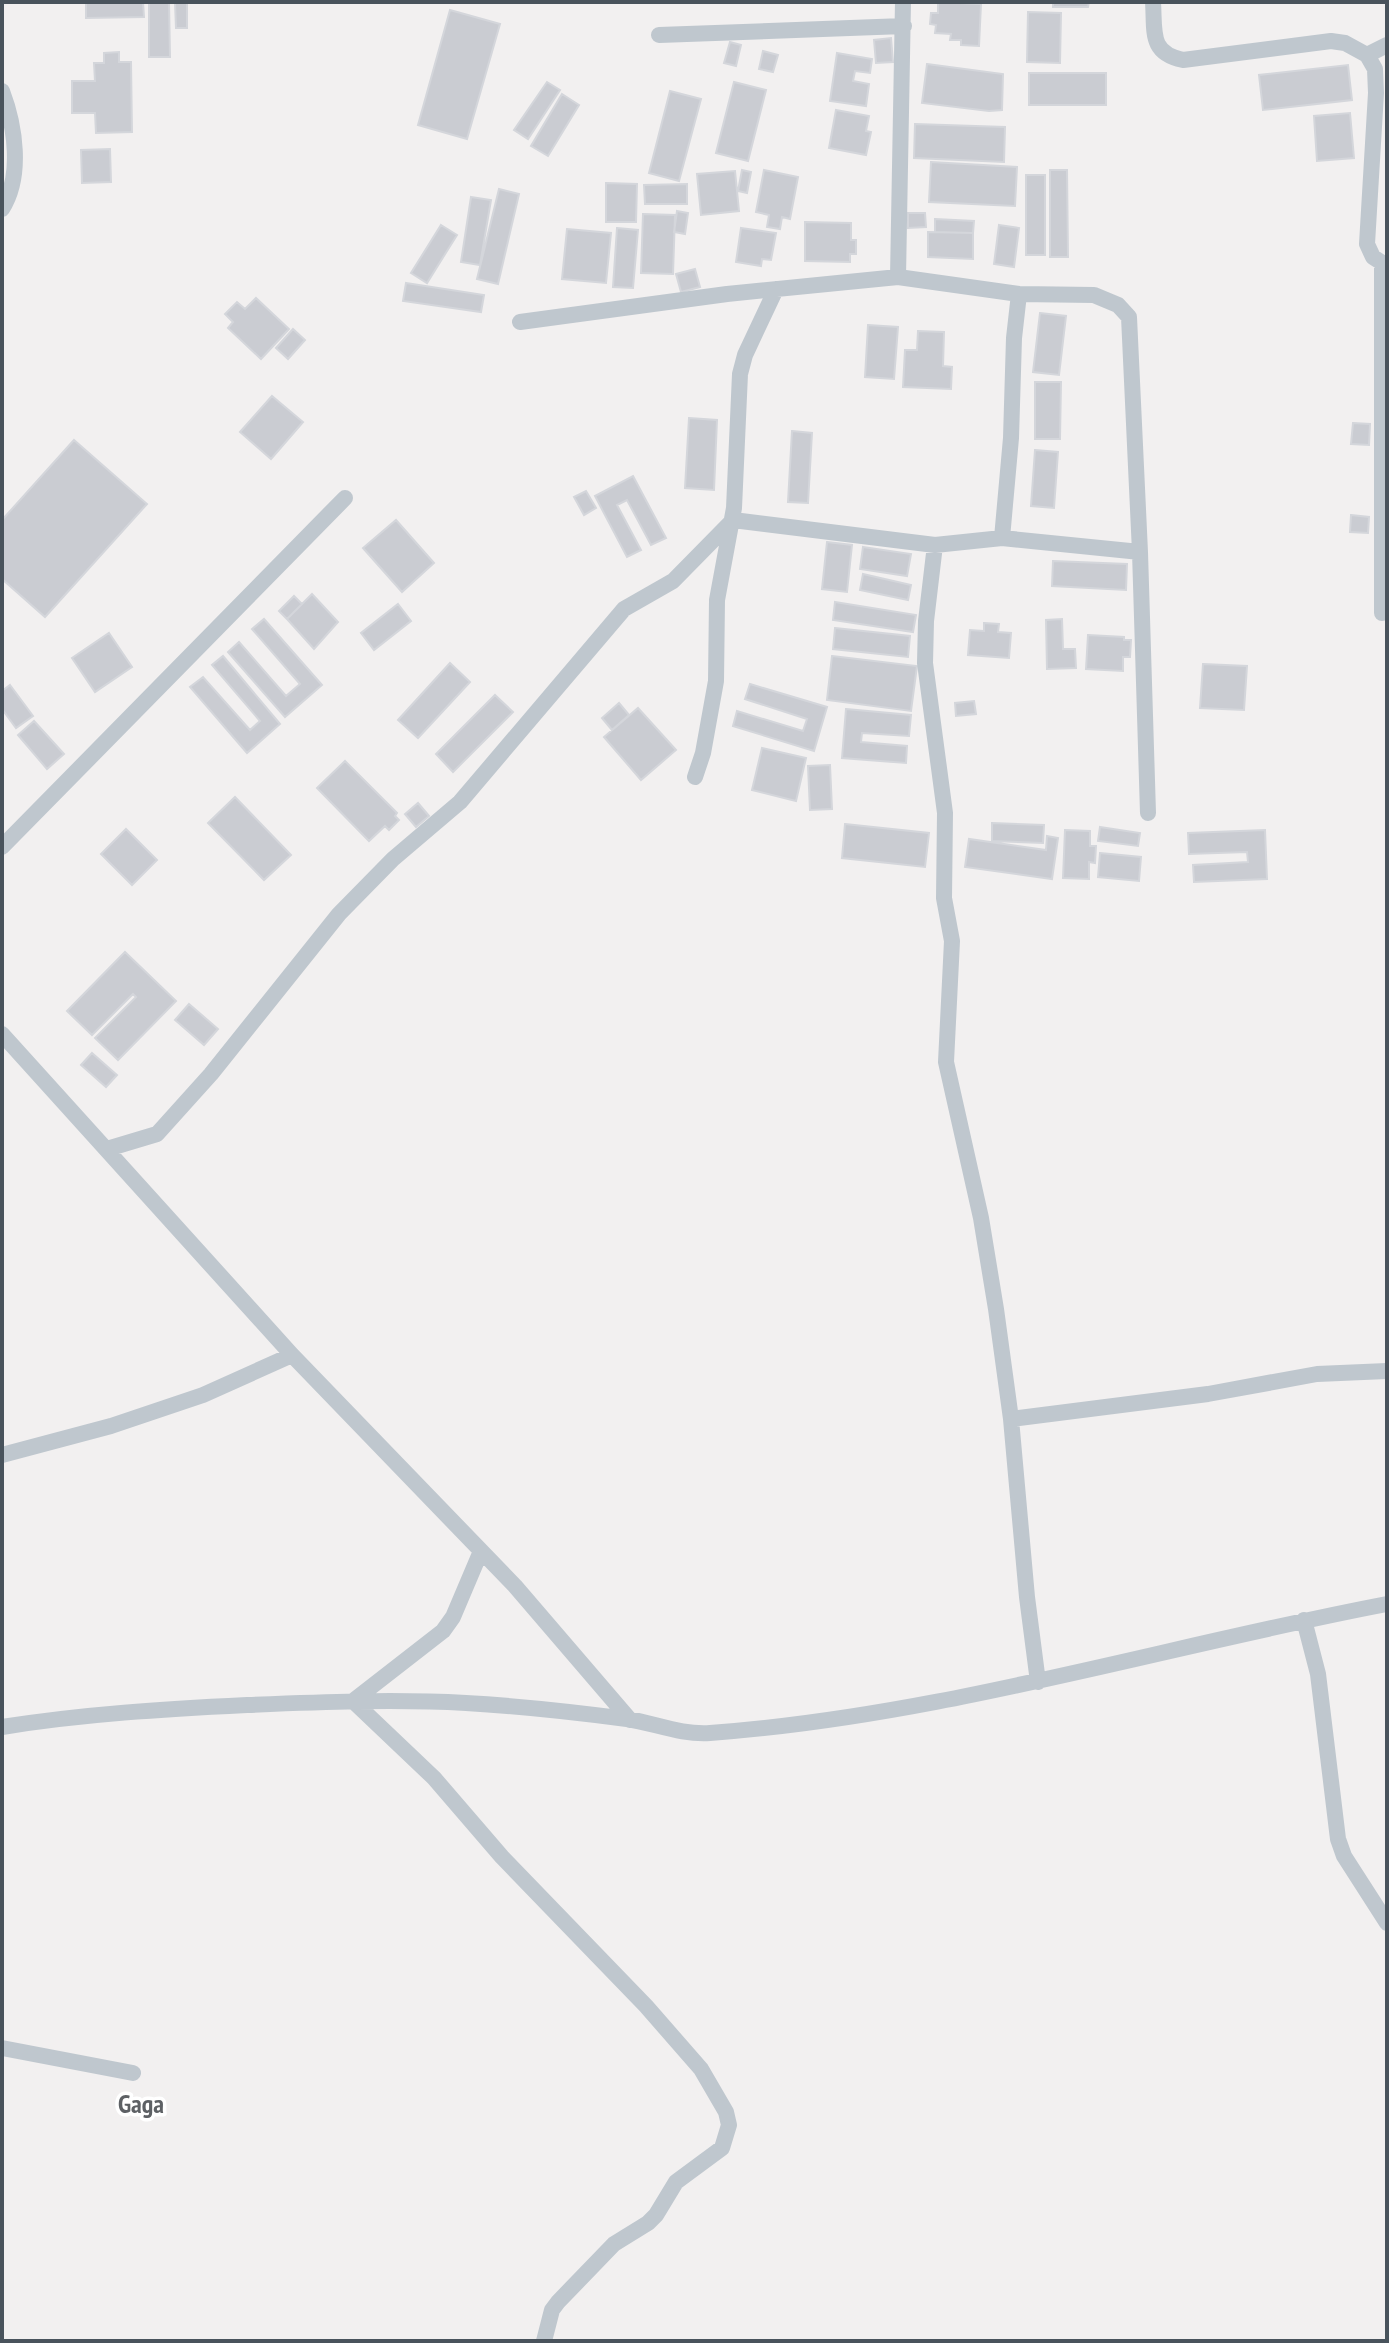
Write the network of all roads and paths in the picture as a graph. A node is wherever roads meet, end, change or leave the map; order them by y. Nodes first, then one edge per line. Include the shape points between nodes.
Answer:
1 (903, 2) edge
2 (1153, 2) edge
3 (904, 26) junction
4 (659, 35) dead end
5 (1387, 45) edge
6 (1367, 55) junction
7 (2, 91) edge
8 (2, 209) edge
9 (1384, 265) edge
10 (898, 277) junction
11 (776, 289) junction
12 (1019, 294) junction
13 (520, 322) dead end
14 (345, 498) dead end
15 (733, 520) junction
16 (1002, 538) junction
17 (935, 545) junction
18 (1140, 552) junction
19 (1382, 613) dead end
20 (695, 777) dead end
21 (1148, 813) dead end
22 (2, 847) edge
23 (2, 1034) edge
24 (107, 1149) junction
25 (292, 1355) junction
26 (1387, 1371) edge
27 (1011, 1419) junction
28 (2, 1455) edge
29 (481, 1551) junction
30 (1387, 1604) edge
31 (1304, 1620) junction
32 (1038, 1682) junction
33 (353, 1701) junction
34 (630, 1720) junction
35 (2, 1727) edge
36 (1387, 1923) edge
37 (2, 2048) edge
38 (133, 2073) dead end
39 (544, 2341) edge

1 - 3 street
2 - 6 street via 1161,50 1183,60 1331,41
3 - 4 street
3 - 10 street
5 - 6 street
6 - 9 street via 1375,69 1376,93 1367,244
7 - 8 street via 15,150 12,192
9 - 19 street
10 - 11 street
10 - 12 street
11 - 13 street
11 - 15 street via 740,374
12 - 16 street
12 - 18 street via 1094,295 1118,305 1129,317
14 - 22 street
15 - 17 street
15 - 20 street via 717,600 716,681
15 - 24 street via 673,581 624,609 460,802 339,914 157,1134
16 - 17 street
16 - 18 street
17 - 27 street via 925,651 945,813 944,898 952,941 945,1048 981,1218
18 - 21 street
23 - 24 street
24 - 25 street
25 - 28 street via 203,1395
25 - 29 street
26 - 27 street via 1317,1374
27 - 32 street
29 - 33 street via 443,1631
29 - 34 street
30 - 31 street
31 - 32 street
31 - 36 street via 1318,1674 1338,1839
32 - 34 street via 845,1718 705,1734
33 - 34 street via 466,1703
33 - 35 street via 165,1709
33 - 39 street via 434,1778 646,2006 701,2069 726,2112 729,2125 722,2148 676,2182 648,2223 614,2244 580,2277 552,2310
37 - 38 street

